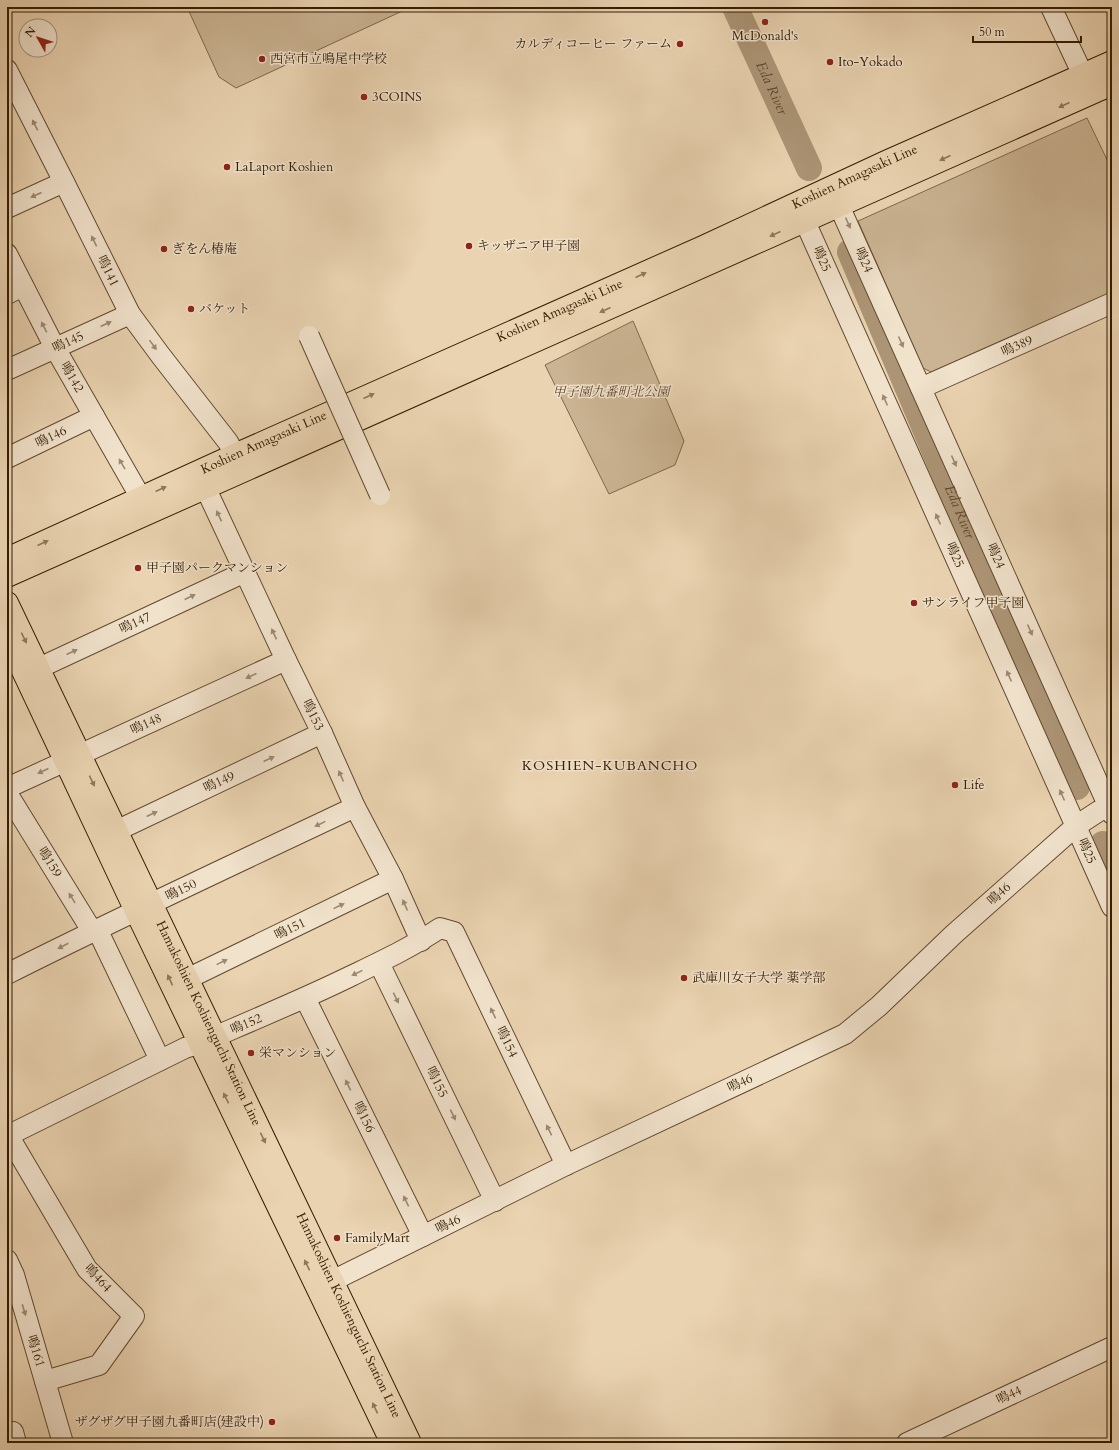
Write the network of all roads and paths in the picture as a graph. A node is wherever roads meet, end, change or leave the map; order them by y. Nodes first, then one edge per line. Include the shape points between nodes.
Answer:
1 (1051, 7) edge
2 (1112, 62) edge
3 (7, 70) edge
4 (1087, 84) junction
5 (1112, 84) edge
6 (64, 182) junction
7 (835, 196) junction
8 (7, 208) edge
9 (801, 212) junction
10 (7, 254) edge
11 (15, 290) edge
12 (1112, 303) edge
13 (130, 314) junction
14 (309, 336) dead end
15 (55, 348) junction
16 (7, 370) edge
17 (921, 388) junction
18 (94, 416) junction
19 (234, 456) junction
20 (7, 458) edge
21 (206, 490) junction
22 (380, 494) dead end
23 (141, 498) junction
24 (7, 559) edge
25 (245, 572) junction
26 (7, 576) edge
27 (7, 603) edge
28 (7, 637) edge
29 (286, 660) junction
30 (31, 672) junction
31 (322, 734) junction
32 (72, 758) junction
33 (7, 788) edge
34 (7, 793) edge
35 (355, 807) junction
36 (1111, 808) edge
37 (1076, 826) junction
38 (116, 831) junction
39 (394, 879) junction
40 (1112, 907) edge
41 (144, 908) junction
42 (440, 928) joint
43 (94, 930) junction
44 (421, 941) junction
45 (379, 963) junction
46 (7, 974) edge
47 (187, 979) junction
48 (305, 998) junction
49 (208, 1040) junction
50 (160, 1060) junction
51 (8, 1135) edge
52 (566, 1165) junction
53 (495, 1201) junction
54 (423, 1236) junction
55 (7, 1260) edge
56 (325, 1284) junction
57 (1112, 1347) edge
58 (45, 1381) junction
59 (7, 1434) edge
60 (16, 1443) edge
61 (63, 1443) edge
62 (392, 1443) edge
63 (410, 1443) edge
64 (907, 1443) edge

1 - 4 street
2 - 4 main road, Koshien Amagasaki Line
6 -> 3 street, 鳴141
4 - 5 main road, Koshien Amagasaki Line
4 - 7 main road, Koshien Amagasaki Line
6 -> 8 street
13 -> 6 street, 鳴141
7 - 9 main road, Koshien Amagasaki Line
7 -> 17 street, 鳴24
19 -> 9 main road, Koshien Amagasaki Line via 696,251
9 -> 21 main road, Koshien Amagasaki Line
37 -> 9 street, 鳴25
10 - 11 street, 鳴142
15 -> 11 street, 鳴142
12 - 17 street, 鳴389
15 -> 13 street, 鳴145
13 -> 19 street, 鳴141 via 228,442
14 - 22 street, bridge
15 - 16 street, 鳴145
15 - 18 street, 鳴142
17 -> 36 street, 鳴24
18 - 20 street, 鳴146
23 -> 18 street, 鳴142
23 -> 19 main road, Koshien Amagasaki Line
25 -> 21 street, 鳴153
21 - 26 main road, Koshien Amagasaki Line
24 -> 23 main road, Koshien Amagasaki Line
29 -> 25 street, 鳴153
30 -> 25 street, 鳴147
27 -> 30 main road, Hamakoshien Koshienguchi Station Line
28 - 30 main road, Hamakoshien Koshienguchi Station Line
29 - 31 street, 鳴153
29 -> 32 street, 鳴148
30 - 32 main road, Hamakoshien Koshienguchi Station Line
35 -> 31 street, 鳴153
38 -> 31 street, 鳴149
32 -> 33 street, 鳴148
32 -> 38 main road, Hamakoshien Koshienguchi Station Line
32 - 41 main road, Hamakoshien Koshienguchi Station Line
43 -> 34 street, 鳴159
35 - 39 street, 鳴153
35 -> 41 street, 鳴150
36 - 37 street, 鳴46 via 1083,820
37 - 40 street, 鳴25
37 - 52 street, 鳴46 via 845,1034
38 - 41 main road, Hamakoshien Koshienguchi Station Line
44 -> 39 street, 鳴153
47 -> 39 street, 鳴151
41 - 43 street, 鳴150
41 - 47 main road, Hamakoshien Koshienguchi Station Line
49 -> 41 main road, Hamakoshien Koshienguchi Station Line
42 - 44 street, 鳴152
52 -> 42 street, 鳴154 via 454,932
43 -> 46 street, 鳴150
43 - 50 street, 鳴159
44 - 45 street, 鳴152
45 -> 48 street, 鳴152
45 -> 53 street, 鳴155
47 - 49 main road, Hamakoshien Koshienguchi Station Line
48 - 49 street, 鳴152
54 -> 48 street, 鳴156
49 - 50 street, 鳴152
49 - 56 main road, Hamakoshien Koshienguchi Station Line
50 - 51 street, 鳴152
51 - 58 street, 鳴464 via 87,1269 134,1316 99,1364
52 - 53 street, 鳴46
53 - 54 street, 鳴46
54 - 56 street, 鳴46
55 -> 58 street, 鳴161 via 14,1274
62 -> 56 main road, Hamakoshien Koshienguchi Station Line
56 - 63 main road, Hamakoshien Koshienguchi Station Line
57 - 64 street, 鳴44
58 - 61 street, 鳴161
59 - 60 street via 13,1432

